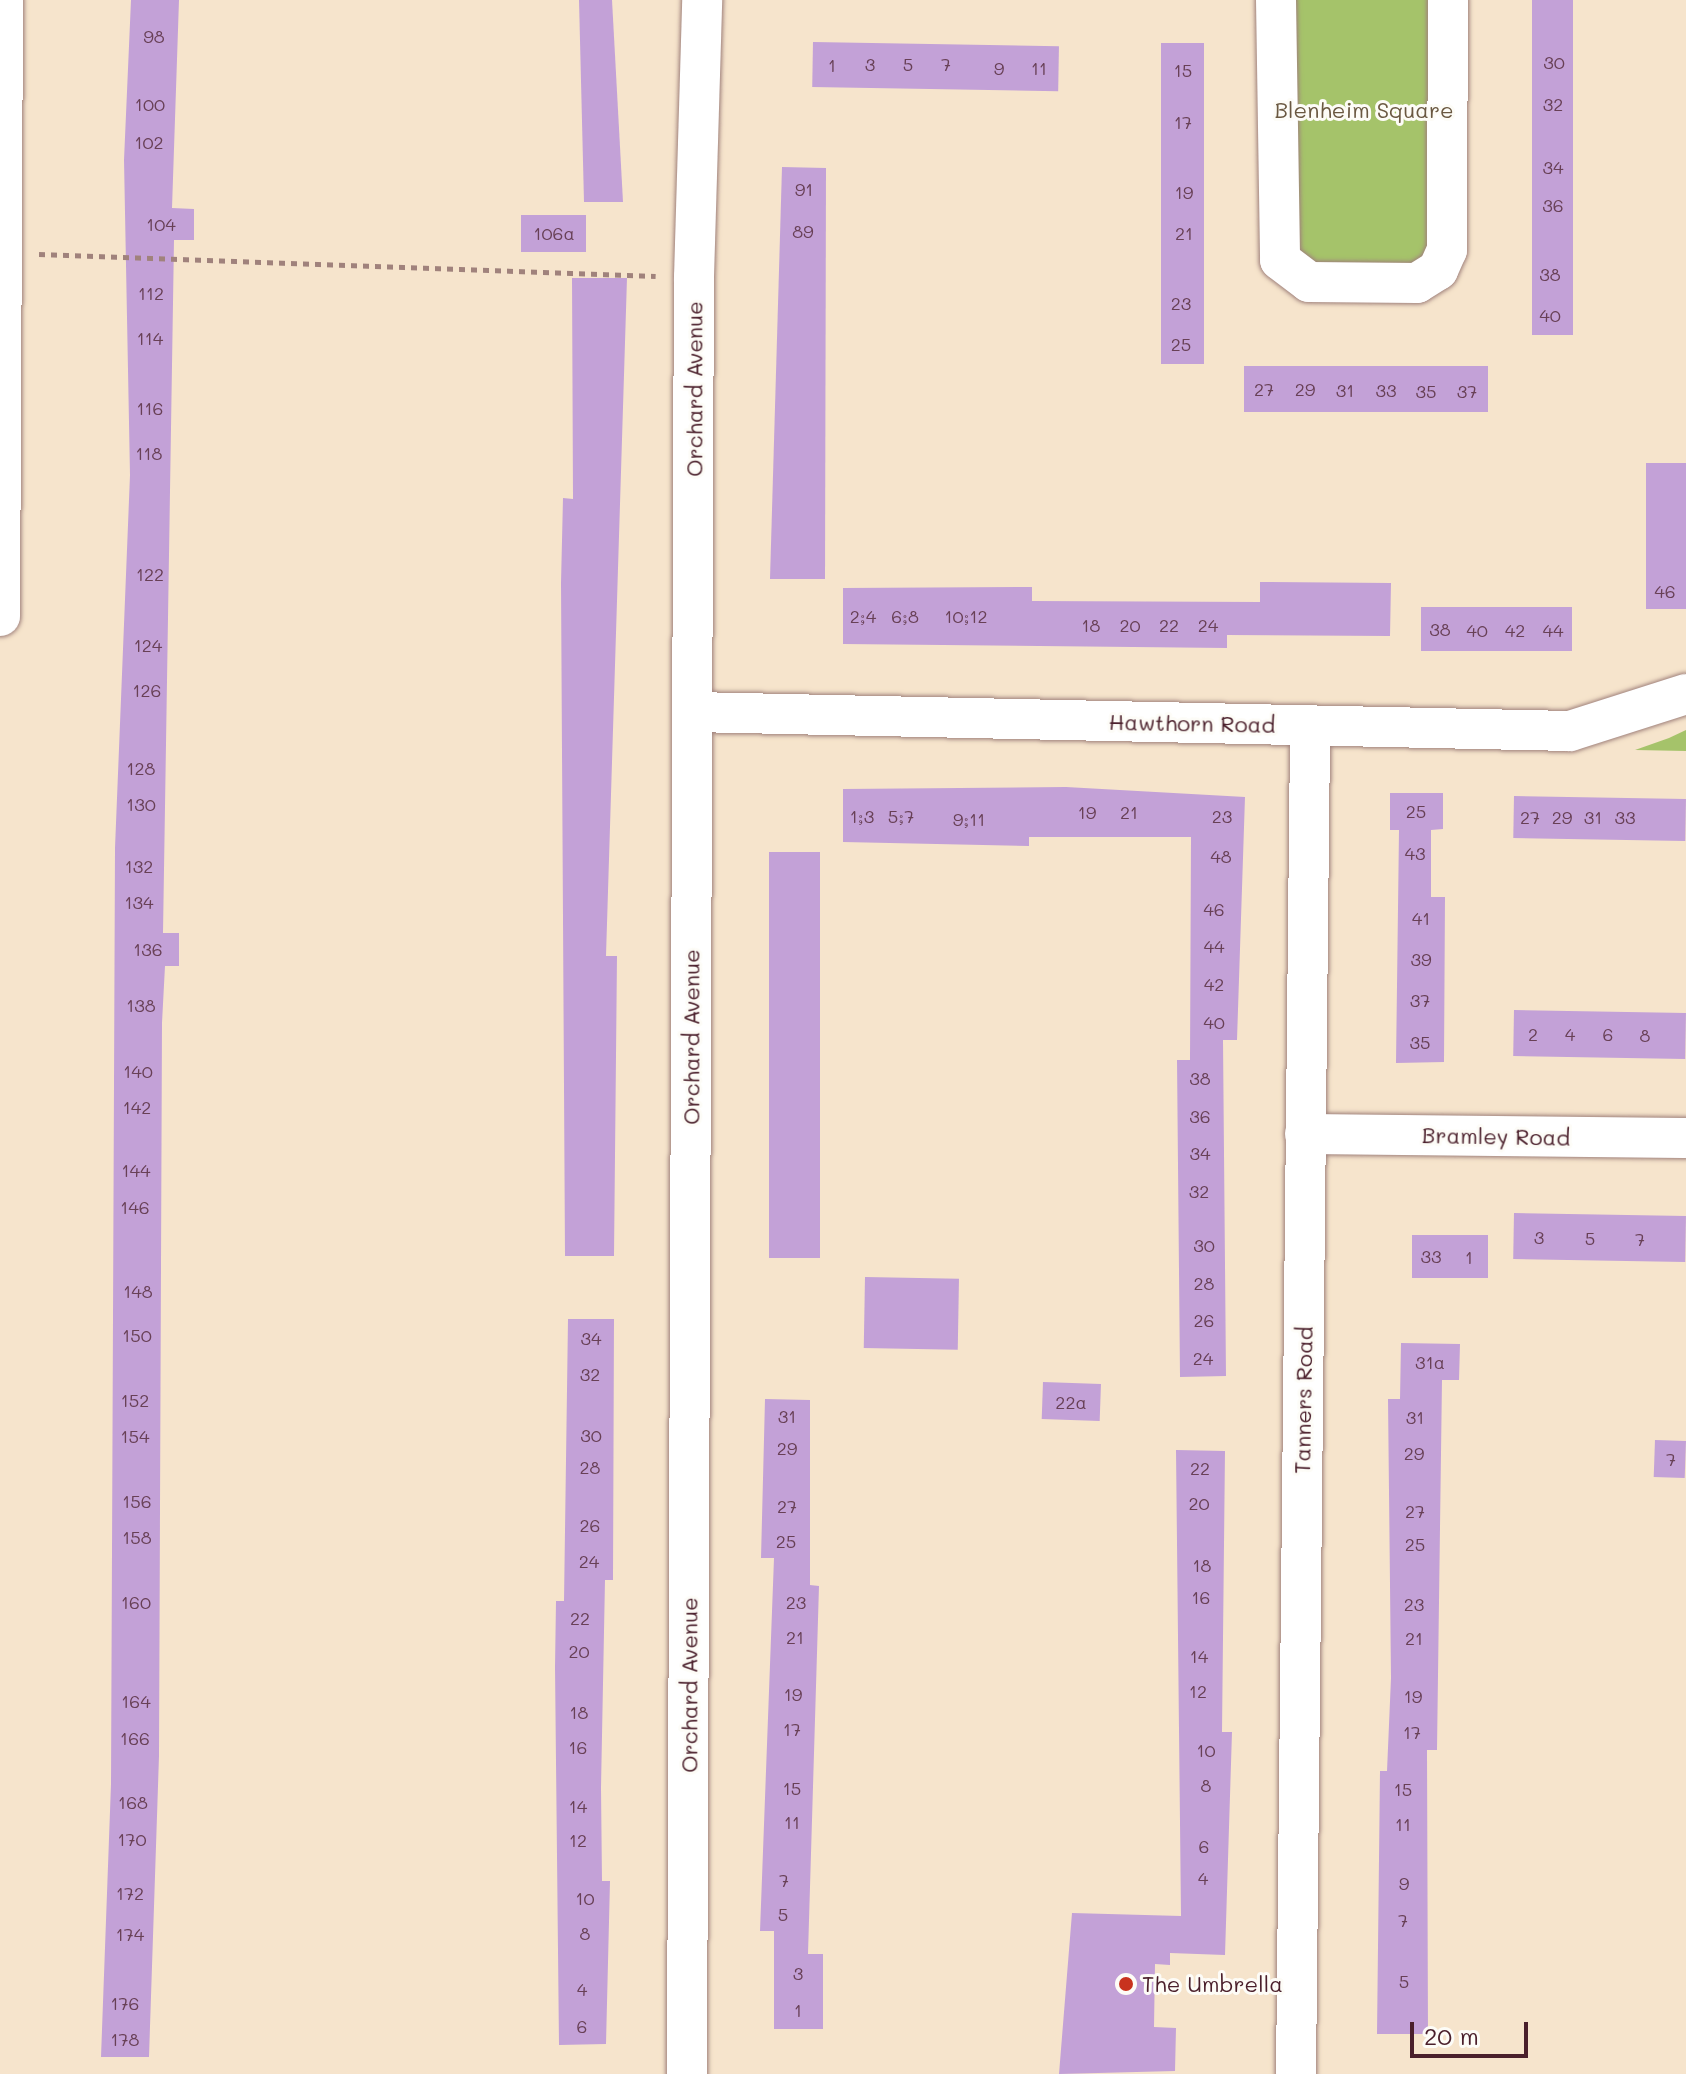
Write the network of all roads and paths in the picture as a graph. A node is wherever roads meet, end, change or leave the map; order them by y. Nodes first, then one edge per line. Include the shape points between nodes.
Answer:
1 (3, 0) edge
2 (702, 0) edge
3 (1276, 0) edge
4 (1448, 0) edge
5 (2, 253) edge
6 (694, 277) junction
7 (0, 616) edge
8 (1686, 694) edge
9 (693, 712) junction
10 (1310, 726) junction
11 (1305, 1134) junction
12 (1686, 1138) edge
13 (687, 2074) edge
14 (1296, 2074) edge

1 - 5 street
2 - 6 street, Orchard Avenue
3 - 4 street via 1280,260 1309,282 1417,283 1438,270 1447,250
5 - 6 path
5 - 7 street
6 - 9 street, Orchard Avenue
8 - 10 street, Hawthorn Road via 1570,731
9 - 10 street, Hawthorn Road
9 - 13 street, Orchard Avenue
10 - 11 street, Tanners Road
11 - 12 street, Bramley Road
11 - 14 street, Tanners Road

